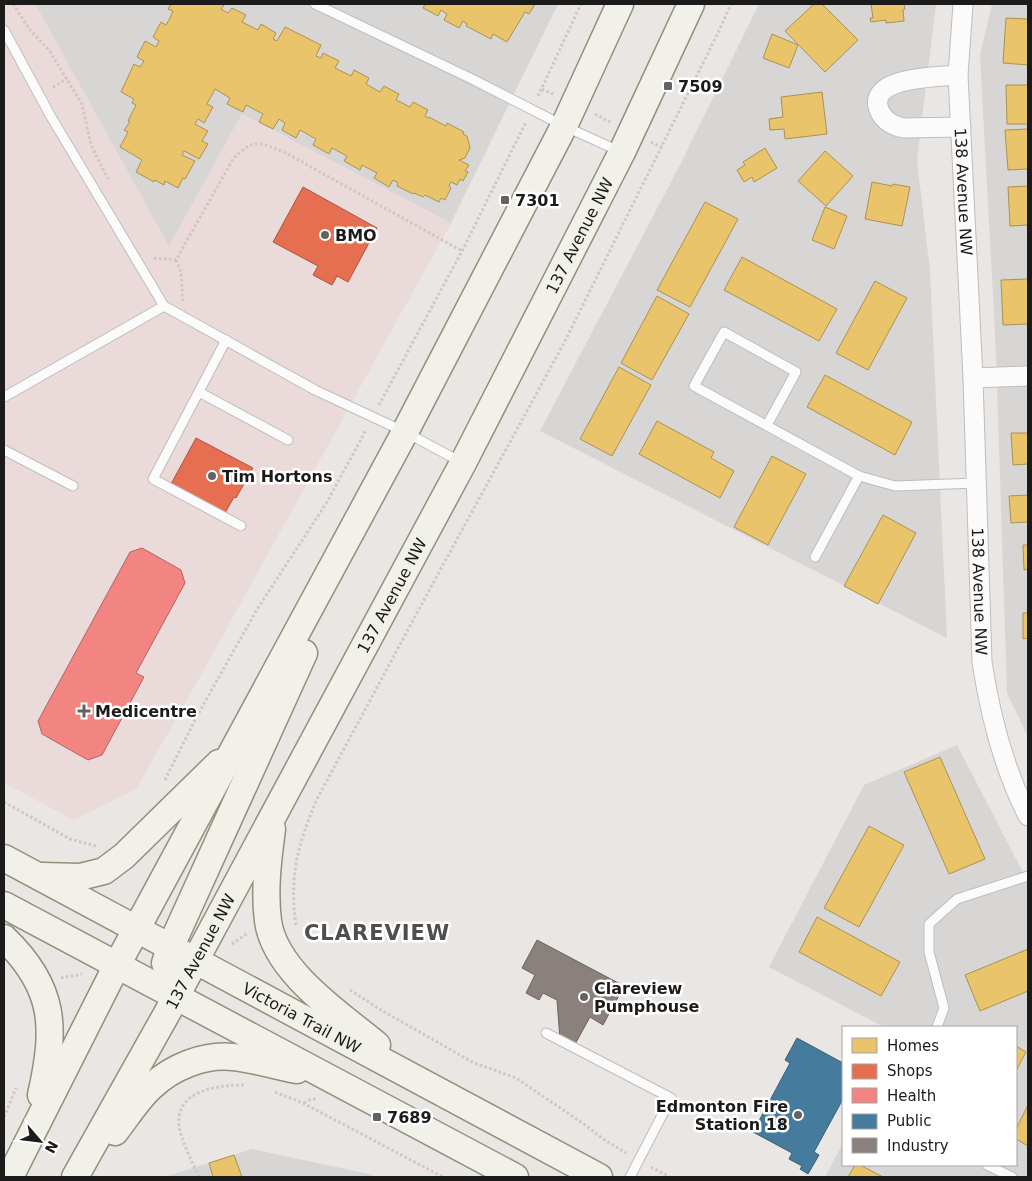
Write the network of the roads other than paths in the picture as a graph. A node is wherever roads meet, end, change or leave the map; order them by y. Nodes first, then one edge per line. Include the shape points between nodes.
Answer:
1 (315, 4) edge
2 (620, 4) edge
3 (691, 4) edge
4 (963, 4) edge
5 (4, 30) edge
6 (958, 75) junction
7 (569, 115) junction
8 (960, 126) junction
9 (626, 142) junction
10 (164, 306) junction
11 (226, 340) junction
12 (1028, 376) edge
13 (973, 378) junction
14 (199, 392) junction
15 (4, 397) edge
16 (767, 425) junction
17 (405, 432) junction
18 (288, 440) dead end
19 (4, 450) edge
20 (463, 463) junction
21 (859, 476) junction
22 (976, 483) junction
23 (73, 486) dead end
24 (361, 514) junction
25 (241, 526) dead end
26 (815, 557) dead end
27 (239, 743) junction
28 (275, 810) junction
29 (1028, 816) edge
30 (4, 858) edge
31 (37, 876) junction
32 (1028, 876) edge
33 (4, 905) edge
34 (137, 929) junction
35 (4, 938) edge
36 (170, 948) junction
37 (195, 961) junction
38 (117, 965) junction
39 (176, 996) junction
40 (937, 1026) edge
41 (546, 1033) dead end
42 (327, 1076) junction
43 (420, 1080) junction
44 (35, 1127) junction
45 (989, 1166) edge
46 (10, 1177) edge
47 (77, 1177) edge
48 (515, 1177) edge
49 (599, 1177) edge
50 (630, 1177) edge
51 (1012, 1177) edge

1 - 7 lane via 532,110
2 - 7 main road
3 - 9 main road, 137 Avenue NW
4 - 6 street, 138 Avenue NW
5 - 10 lane via 50,115
6 - 8 street, 138 Avenue NW
6 - 8 street via 899,81 885,88 877,107 882,117 895,126
7 - 9 lane
7 - 17 main road
8 - 13 street, 138 Avenue NW
9 - 20 main road, 137 Avenue NW
10 - 11 lane
10 - 15 lane
11 - 14 lane
11 - 17 lane via 316,390
12 - 13 street
13 - 22 street, 138 Avenue NW
14 - 18 lane
14 - 25 lane via 153,479
16 - 16 lane via 694,386 724,332 796,372
16 - 21 lane
17 - 20 lane
17 - 24 main road
19 - 23 lane
20 - 28 main road, 137 Avenue NW
21 - 22 lane via 895,486
21 - 26 lane
22 - 29 street, 138 Avenue NW via 982,662 998,742
24 - 27 main road
24 - 36 main road via 290,686
27 - 31 main road via 124,856 104,871 80,877
27 - 34 main road
28 - 37 main road, 137 Avenue NW
28 - 43 main road via 266,881 268,923 278,950 307,987
30 - 31 main road, Victoria Trail NW
31 - 34 main road, Victoria Trail NW
32 - 40 lane via 957,899 929,924 929,952 944,1008
33 - 38 main road
34 - 36 main road, Victoria Trail NW
34 - 38 main road
35 - 44 main road via 40,984 47,1004 50,1049
36 - 37 main road, Victoria Trail NW
36 - 39 main road via 165,963
37 - 39 main road, 137 Avenue NW
37 - 43 main road, Victoria Trail NW
38 - 39 main road
38 - 44 main road
39 - 42 main road
39 - 47 main road, 137 Avenue NW
41 - 50 lane via 671,1098
42 - 47 main road via 233,1057 214,1057 177,1068 151,1087
42 - 48 main road
43 - 49 main road, Victoria Trail NW
44 - 46 main road
45 - 51 lane

